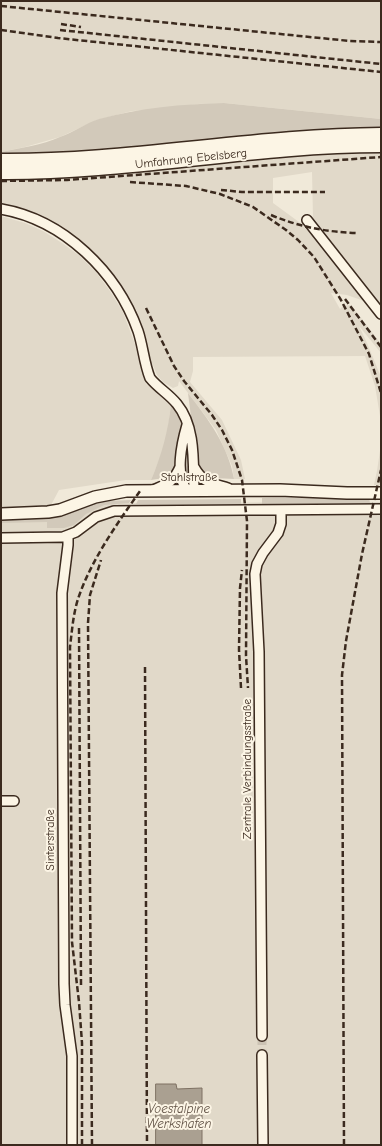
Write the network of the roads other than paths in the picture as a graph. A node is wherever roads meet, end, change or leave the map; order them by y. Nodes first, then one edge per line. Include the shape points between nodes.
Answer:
1 (381, 135) edge
2 (381, 145) edge
3 (1, 161) edge
4 (1, 172) edge
5 (1, 209) edge
6 (307, 220) dead end
7 (381, 314) edge
8 (187, 424) junction
9 (181, 464) junction
10 (193, 466) junction
11 (237, 490) junction
12 (151, 491) junction
13 (191, 491) junction
14 (381, 493) edge
15 (381, 509) edge
16 (281, 510) junction
17 (1, 514) edge
18 (68, 536) junction
19 (1, 538) edge
20 (1, 801) edge
21 (14, 801) dead end
22 (262, 1036) tunnel mouth
23 (262, 1055) tunnel mouth
24 (72, 1145) edge
25 (263, 1145) edge

1 - 3 main road, Umfahrung Ebelsberg via 257,141 58,160
2 - 4 main road, Umfahrung Ebelsberg via 257,152 93,168
5 - 8 street via 27,216 67,237 102,268 129,309 138,331 150,378 176,402
6 - 7 street
8 - 9 street
8 - 10 street via 192,441
9 - 12 street via 176,477
9 - 13 street via 182,484
10 - 11 street via 205,481
10 - 13 street
11 - 13 street, Stahlstraße
11 - 14 street, Stahlstraße
12 - 13 street, Stahlstraße
12 - 17 street, Stahlstraße via 114,492 48,512
15 - 16 street
16 - 18 street via 114,511 96,517
16 - 22 street, Zentrale Verbindungsstraße via 278,533 263,553 255,574 259,652
18 - 19 street
18 - 24 street, Sinterstraße via 62,593 64,984 72,1056
20 - 21 street
23 - 25 street

